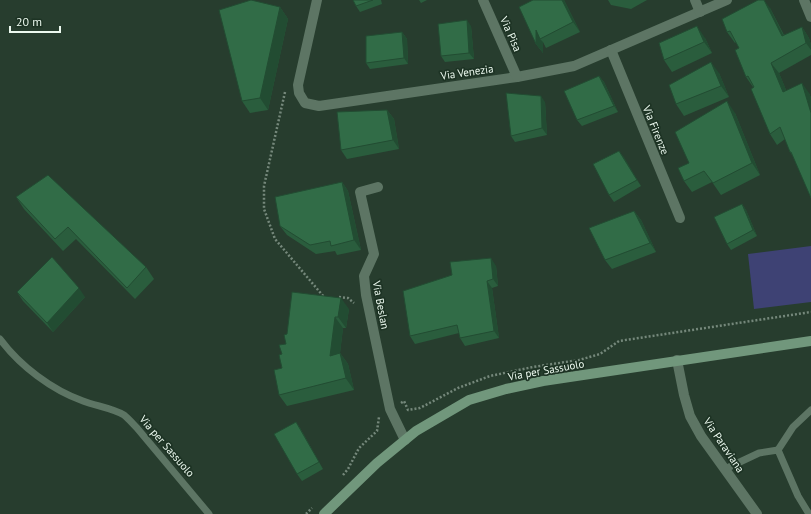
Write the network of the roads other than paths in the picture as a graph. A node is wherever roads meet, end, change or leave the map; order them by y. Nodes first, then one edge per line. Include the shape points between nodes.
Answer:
1 (318, 0) edge
2 (483, 0) edge
3 (695, 0) edge
4 (727, 0) edge
5 (804, 0) edge
6 (700, 12) junction
7 (811, 17) edge
8 (611, 50) junction
9 (517, 77) junction
10 (378, 187) dead end
11 (680, 218) dead end
12 (0, 339) edge
13 (811, 341) edge
14 (677, 360) junction
15 (811, 410) edge
16 (405, 440) junction
17 (778, 450) junction
18 (725, 469) junction
19 (209, 514) edge
20 (324, 514) edge
21 (757, 514) edge
22 (809, 514) edge

1 - 9 street, Via Venezia via 298,85 299,93 306,103 319,106
2 - 9 street, Via Pisa
3 - 6 street
4 - 6 street, Via Venezia
5 - 7 street
6 - 8 street, Via Venezia
8 - 9 street, Via Venezia via 574,66
8 - 11 street, Via Firenze
10 - 16 street, Via Beslan via 360,192 374,254 364,276 366,295 390,409
12 - 19 lane, Via per Sassuolo via 18,360 67,395 124,416
13 - 14 main road, Via per Sassuolo
14 - 16 main road, Via per Sassuolo via 543,382 484,395 469,400
14 - 18 street, Via Paraviana via 690,416
15 - 17 lane via 793,426
16 - 20 main road, Via per Sassuolo
17 - 18 lane via 759,453
17 - 22 lane via 798,496
18 - 21 street, Via Paraviana

